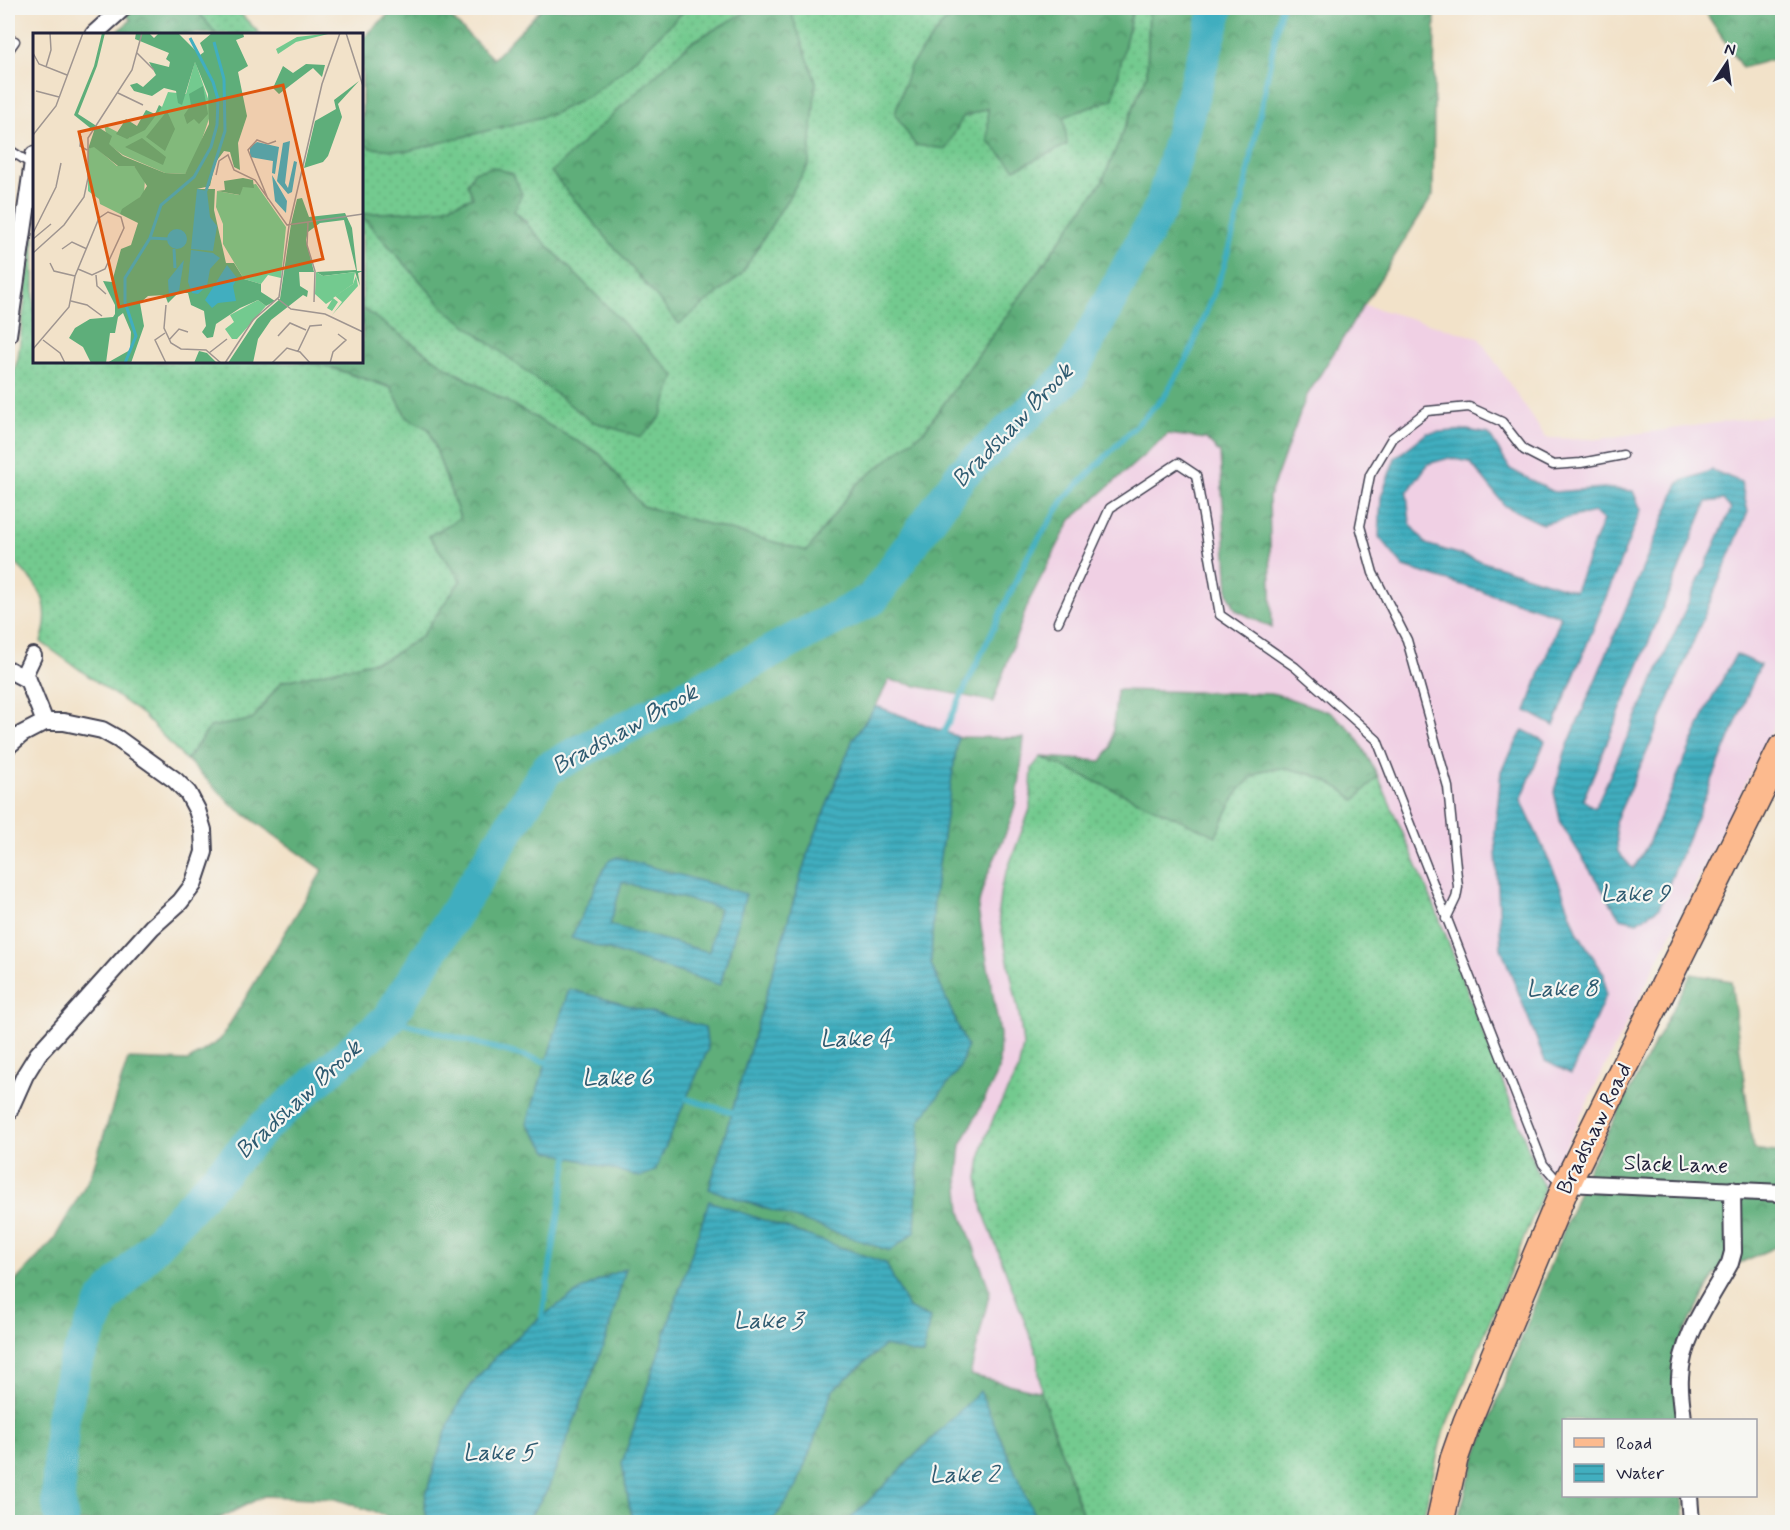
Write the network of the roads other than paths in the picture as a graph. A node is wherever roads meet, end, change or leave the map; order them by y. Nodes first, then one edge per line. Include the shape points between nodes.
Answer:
1 (123, 8) edge
2 (95, 33) edge
3 (15, 41) dead end
4 (8, 51) edge
5 (8, 149) edge
6 (33, 160) edge
7 (33, 167) edge
8 (8, 335) edge
9 (1623, 455) dead end
10 (1058, 622) dead end
11 (33, 656) dead end
12 (45, 722) junction
13 (8, 746) edge
14 (1782, 748) edge
15 (1446, 918) junction
16 (8, 1113) edge
17 (1567, 1184) junction
18 (1732, 1190) junction
19 (1782, 1192) edge
20 (1683, 1419) edge
21 (1689, 1497) edge
22 (1440, 1522) edge
23 (1691, 1522) edge

1 - 2 street
3 - 4 lane
5 - 6 lane
7 - 8 street
9 - 15 lane via 1553,465 1524,450 1502,422 1469,407 1427,411 1392,438 1370,475 1360,526 1373,573 1407,640 1448,787 1458,887
10 - 15 lane via 1110,508 1178,463 1196,475 1220,615 1295,667 1377,740
11 - 12 street via 16,674 28,680
12 - 13 street
12 - 16 street via 102,730 175,780 197,810 204,852 193,885 180,902 152,927 38,1054
14 - 17 main road, Bradshaw Road
15 - 17 lane via 1543,1164 1556,1179
17 - 18 street, Slack Lane
17 - 22 main road, Bradshaw Road via 1467,1422
18 - 19 street, Slack Lane
18 - 20 street via 1733,1252 1682,1358
21 - 23 street

